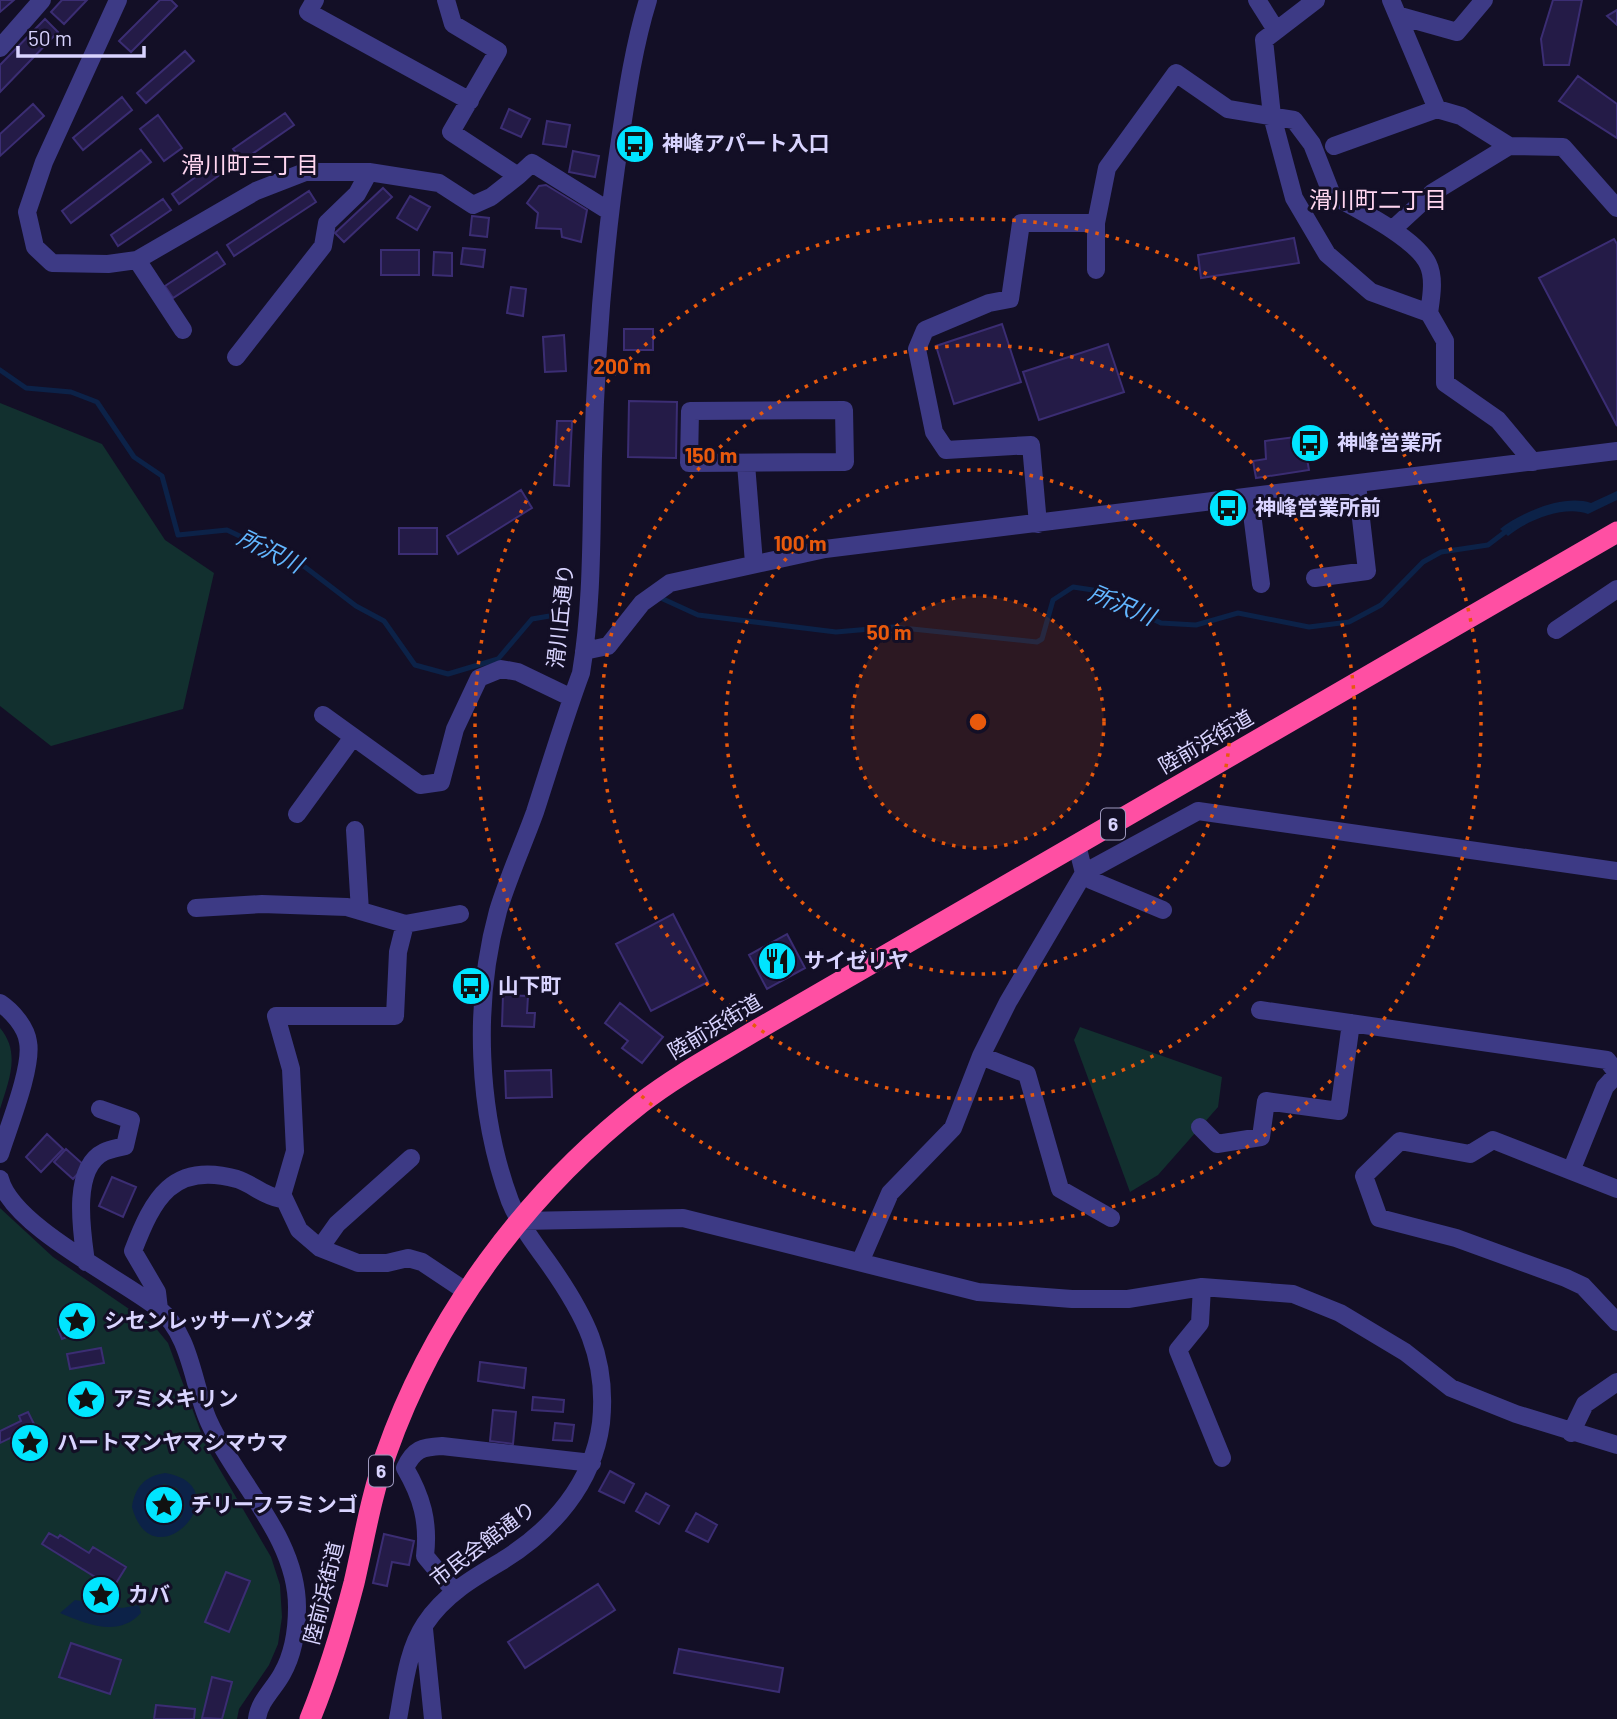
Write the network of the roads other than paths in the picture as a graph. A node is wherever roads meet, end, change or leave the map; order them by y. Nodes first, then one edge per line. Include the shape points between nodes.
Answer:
1 (42, 0) edge
2 (118, 0) edge
3 (315, 0) edge
4 (446, 0) edge
5 (648, 0) edge
6 (1257, 0) edge
7 (1316, 0) edge
8 (1391, 0) edge
9 (1484, 0) edge
10 (1400, 16) junction
11 (1276, 30) junction
12 (0, 48) edge
13 (470, 101) junction
14 (1437, 109) junction
15 (1272, 116) junction
16 (1334, 146) dead end
17 (1509, 146) junction
18 (369, 172) junction
19 (518, 176) junction
20 (1617, 208) edge
21 (609, 211) junction
22 (1096, 223) junction
23 (1393, 229) junction
24 (136, 260) junction
25 (1096, 270) dead end
26 (1429, 313) junction
27 (183, 330) dead end
28 (236, 358) dead end
29 (1617, 451) edge
30 (1533, 462) junction
31 (746, 464) junction
32 (1357, 484) junction
33 (1250, 498) junction
34 (1038, 524) junction
35 (1616, 537) edge
36 (754, 563) junction
37 (1315, 578) dead end
38 (1261, 584) dead end
39 (1617, 589) edge
40 (1556, 630) dead end
41 (584, 651) junction
42 (572, 698) junction
43 (323, 715) dead end
44 (353, 737) junction
45 (297, 814) dead end
46 (355, 830) dead end
47 (1077, 845) junction
48 (1617, 871) edge
49 (1084, 873) junction
50 (196, 908) dead end
51 (1163, 910) dead end
52 (360, 911) junction
53 (460, 914) dead end
54 (405, 924) junction
55 (0, 1003) edge
56 (1260, 1010) dead end
57 (1350, 1023) junction
58 (981, 1056) junction
59 (1614, 1067) edge
60 (100, 1109) dead end
61 (1200, 1127) dead end
62 (0, 1154) edge
63 (411, 1158) dead end
64 (1571, 1171) junction
65 (0, 1179) edge
66 (1617, 1189) edge
67 (282, 1194) junction
68 (1111, 1218) dead end
69 (520, 1221) junction
70 (320, 1248) junction
71 (861, 1260) junction
72 (86, 1262) junction
73 (1202, 1287) junction
74 (467, 1292) junction
75 (159, 1309) junction
76 (1617, 1322) edge
77 (1617, 1382) edge
78 (1571, 1433) junction
79 (1617, 1444) edge
80 (1222, 1458) dead end
81 (592, 1463) junction
82 (455, 1592) junction
83 (424, 1625) junction
84 (257, 1719) edge
85 (310, 1719) edge
86 (398, 1719) edge
87 (433, 1719) edge

1 - 12 street
2 - 24 street via 44,162 27,212 35,247 52,263
3 - 13 street via 308,12
4 - 13 street via 453,24 498,51
5 - 21 street, 滑川丘通り via 636,44
6 - 11 street
7 - 11 street
8 - 10 street
9 - 10 street via 1457,32
10 - 14 street
11 - 15 street via 1264,40
13 - 19 street via 451,132
14 - 16 street
14 - 17 street via 1461,116
15 - 22 street via 1228,109 1176,73 1107,168
15 - 23 street via 1294,120 1312,144 1332,195
15 - 26 street via 1294,198 1327,254 1371,292
17 - 20 street via 1563,147
17 - 23 street via 1432,193
18 - 19 street via 439,183 472,205
18 - 24 street via 305,172 256,191
18 - 28 street via 357,194 327,223 323,246
19 - 21 street via 532,163
21 - 41 street, 滑川丘通り via 595,379
22 - 25 street
22 - 34 street via 1021,223 1010,299 925,330 917,349 934,432 946,450 1031,445
23 - 26 street via 1428,264 1432,287
24 - 27 street
26 - 30 street via 1445,341 1445,383 1498,420
29 - 30 street
30 - 32 street
31 - 31 street via 689,463 690,411 844,410 845,462
31 - 36 street
32 - 33 street
32 - 37 street via 1367,571
33 - 34 street
33 - 38 street
34 - 36 street via 884,540
35 - 47 highway, 陸前浜街道 / 6
36 - 41 street via 670,583 642,603 608,646
39 - 40 street
41 - 42 street, 滑川丘通り
42 - 44 street via 518,672 501,669 479,678 455,729 441,782 420,785
42 - 69 street, 滑川丘通り via 499,910 487,967 486,1091 510,1201
43 - 44 street
44 - 45 street
46 - 52 street
47 - 49 street
47 - 69 highway, 陸前浜街道 / 6 via 681,1075 614,1125
48 - 49 street via 1198,811
49 - 51 street
49 - 58 street
50 - 52 street via 262,904
52 - 54 street
53 - 54 street
54 - 67 street via 398,952 395,1016 276,1016 291,1069 295,1152
55 - 62 street via 16,1017 29,1041
56 - 57 street
57 - 59 street
57 - 61 street via 1339,1111 1266,1101 1261,1137 1217,1144
58 - 68 street via 1027,1074 1060,1189
58 - 71 street via 953,1128 890,1193
59 - 64 street
60 - 72 street via 131,1120 125,1146 102,1153 91,1163 80,1200
63 - 70 street via 337,1224
64 - 66 street
64 - 76 street via 1493,1140 1470,1154 1400,1141 1364,1176 1379,1218 1456,1238 1566,1278 1583,1286
65 - 72 street via 13,1203
67 - 70 street via 299,1230
67 - 75 street via 281,1199 263,1196 240,1180 204,1173 163,1189 147,1214 133,1251 157,1292
69 - 71 street via 683,1218
69 - 74 highway, 陸前浜街道 / 6
69 - 81 street, 市民会館通り via 585,1318 591,1335 603,1398
70 - 74 street via 358,1263 408,1258 422,1262
71 - 73 street via 978,1292 1128,1299
72 - 75 street
73 - 78 street via 1293,1294 1340,1313 1394,1345 1451,1388
73 - 80 street via 1200,1323 1178,1350
74 - 85 highway, 陸前浜街道 / 6 via 424,1367 386,1454 339,1636
75 - 84 street via 183,1341 210,1423 285,1551 294,1580 293,1648 259,1707
77 - 78 street via 1585,1404
78 - 79 street
81 - 82 street, 市民会館通り via 552,1523
81 - 82 street via 442,1446 424,1447 412,1454 405,1468 425,1512 425,1556
82 - 83 street, 市民会館通り
83 - 86 street, 市民会館通り via 412,1652
83 - 87 street

